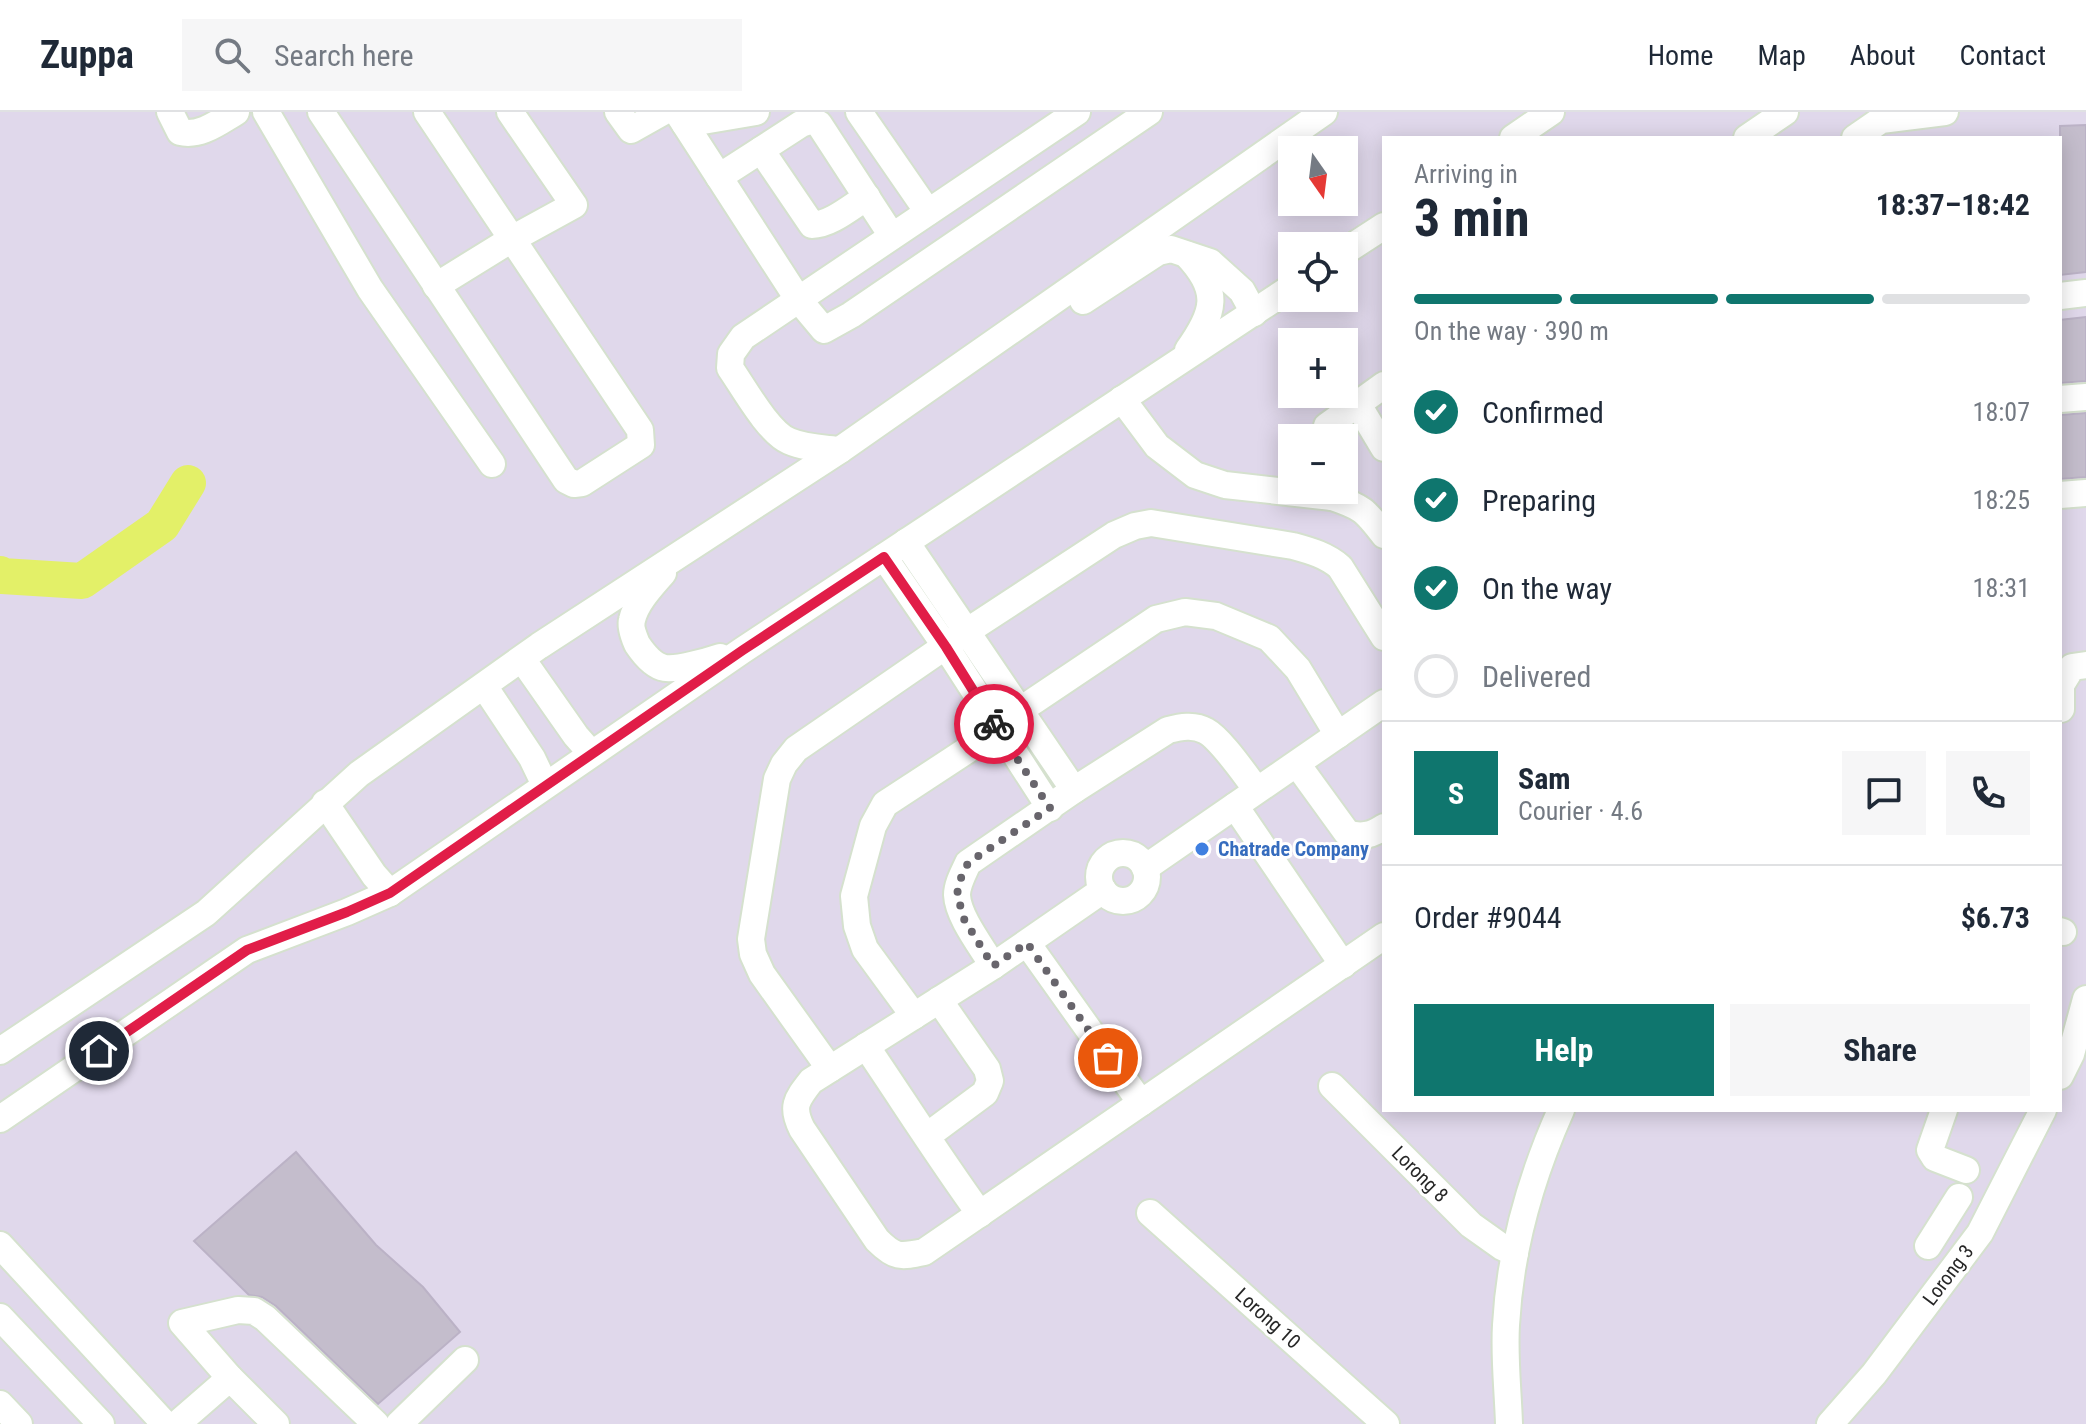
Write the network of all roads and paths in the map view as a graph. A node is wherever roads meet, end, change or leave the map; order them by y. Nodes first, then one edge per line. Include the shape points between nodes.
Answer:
1 (170, 112) edge
2 (236, 112) edge
3 (266, 112) edge
4 (321, 112) edge
5 (427, 112) edge
6 (510, 112) edge
7 (618, 112) edge
8 (756, 112) edge
9 (859, 112) edge
10 (1077, 112) edge
11 (1149, 112) edge
12 (1324, 112) edge
13 (1551, 112) edge
14 (1785, 112) edge
15 (1945, 112) edge
16 (675, 116) edge
17 (1879, 116) edge
18 (1516, 136) edge
19 (1750, 136) edge
20 (1857, 136) edge
21 (761, 150) junction
22 (719, 177) junction
23 (867, 197) junction
24 (928, 212) junction
25 (1382, 227) edge
26 (892, 236) junction
27 (512, 239) junction
28 (1358, 243) edge
29 (1187, 255) junction
30 (436, 286) junction
31 (2086, 293) edge
32 (2062, 296) edge
33 (1278, 297) edge
34 (798, 299) junction
35 (1254, 313) junction
36 (1178, 362) junction
37 (1382, 386) edge
38 (931, 387) junction
39 (2086, 397) edge
40 (1122, 399) junction
41 (2062, 399) edge
42 (1358, 402) edge
43 (1358, 405) edge
44 (1350, 408) edge
45 (1330, 424) edge
46 (1382, 445) edge
47 (840, 450) junction
48 (492, 464) dead end
49 (1278, 489) edge
50 (2086, 493) edge
51 (2062, 495) edge
52 (1355, 504) edge
53 (1382, 532) edge
54 (906, 542) junction
55 (677, 556) junction
56 (884, 557) junction
57 (1382, 634) edge
58 (956, 640) junction
59 (743, 650) junction
60 (522, 659) junction
61 (2086, 665) edge
62 (2062, 683) edge
63 (484, 686) junction
64 (2062, 688) edge
65 (1382, 708) edge
66 (2069, 708) edge
67 (1019, 711) junction
68 (998, 730) junction
69 (1338, 735) junction
70 (591, 753) junction
71 (1297, 764) junction
72 (545, 785) junction
73 (1074, 790) junction
74 (1257, 790) junction
75 (325, 803) junction
76 (1235, 806) junction
77 (1050, 808) junction
78 (1382, 828) edge
79 (390, 893) junction
80 (1382, 937) edge
81 (1027, 943) junction
82 (1343, 965) junction
83 (993, 966) junction
84 (2086, 999) edge
85 (939, 1000) junction
86 (914, 1016) junction
87 (866, 1046) junction
88 (0, 1051) edge
89 (830, 1069) junction
90 (2062, 1072) edge
91 (1332, 1086) dead end
92 (1141, 1103) junction
93 (1560, 1112) edge
94 (1943, 1112) edge
95 (2042, 1112) edge
96 (0, 1119) edge
97 (927, 1136) junction
98 (1966, 1170) dead end
99 (1959, 1197) dead end
100 (1150, 1213) dead end
101 (980, 1214) junction
102 (0, 1245) edge
103 (1928, 1246) dead end
104 (1515, 1253) junction
105 (0, 1317) edge
106 (465, 1360) dead end
107 (230, 1378) junction
108 (0, 1404) edge
109 (19, 1424) edge
110 (101, 1424) edge
111 (165, 1424) edge
112 (177, 1424) edge
113 (276, 1424) edge
114 (376, 1424) edge
115 (399, 1424) edge
116 (1386, 1424) edge
117 (1509, 1424) edge
118 (1830, 1424) edge

1 - 2 street via 180,132 190,134
3 - 48 street via 370,289
4 - 30 street
5 - 27 street
6 - 27 street via 574,205
7 - 16 street via 631,130
8 - 16 street
9 - 24 street
10 - 24 street
11 - 34 street via 828,330
12 - 38 street
13 - 18 street
14 - 19 street
15 - 17 street
16 - 22 street
17 - 20 street
21 - 22 street
21 - 23 street via 812,225
21 - 23 street via 801,124 819,124
22 - 34 street
23 - 26 street
24 - 26 street
25 - 28 street
26 - 34 street
27 - 30 street
27 - 30 street via 640,430 641,445 582,483 566,480
29 - 35 street via 1210,262 1229,277
29 - 36 street via 1206,279 1210,312
29 - 38 street via 1171,249 1158,252 974,373
31 - 32 street
33 - 35 street
34 - 47 street via 743,337 731,354 730,368 775,433 802,445
35 - 36 street
36 - 40 street
37 - 42 street
38 - 47 street
39 - 41 street
40 - 49 street via 1157,446 1195,475 1225,485
40 - 54 street
43 - 46 street
44 - 45 street
47 - 55 street
50 - 51 street
52 - 53 street
54 - 56 street
54 - 58 street
55 - 59 street via 631,621 642,652 664,668
55 - 60 street
56 - 58 street
56 - 59 street
57 - 58 street via 1330,558 1293,546 1151,523 1114,535
58 - 67 street
58 - 68 street
58 - 89 street via 796,749 777,779 751,939 753,954
59 - 70 street
60 - 63 street
60 - 70 street
61 - 62 street via 2072,667
63 - 72 street
63 - 75 street
64 - 66 street
65 - 69 street
67 - 69 street via 1156,619 1185,612 1216,616 1269,638 1298,669
67 - 73 street
68 - 77 street
68 - 86 street via 885,804 873,826 854,896 857,926 865,949
69 - 71 street
70 - 72 street
71 - 74 street
71 - 78 street via 1347,833 1372,834
72 - 79 street
73 - 74 street via 1168,730 1185,726 1206,731
73 - 77 street
74 - 76 street
75 - 79 street
75 - 88 street via 206,913
76 - 81 street via 1145,868 1145,885 1134,898 1117,900 1103,890
76 - 82 street
77 - 83 street via 968,863 961,878 957,894 964,919
79 - 96 street via 247,950
80 - 82 street
81 - 83 street
81 - 92 street
82 - 92 street
83 - 85 street
84 - 90 street
85 - 86 street
85 - 97 street via 990,1081 985,1093
86 - 87 street
87 - 89 street
87 - 97 street
89 - 101 street via 811,1081 798,1098 795,1114 890,1253 902,1257 924,1252
91 - 104 street, Lorong 8 via 1471,1225
92 - 101 street
93 - 104 street via 1544,1148
94 - 98 street via 1930,1150 1935,1158
95 - 118 street, Lorong 3 via 1980,1233
97 - 101 street
99 - 103 street
100 - 116 street, Lorong 10
102 - 111 street
104 - 117 street via 1506,1324
105 - 110 street
106 - 115 street
107 - 112 street
107 - 113 street
107 - 114 street via 182,1323 254,1311
108 - 109 street

